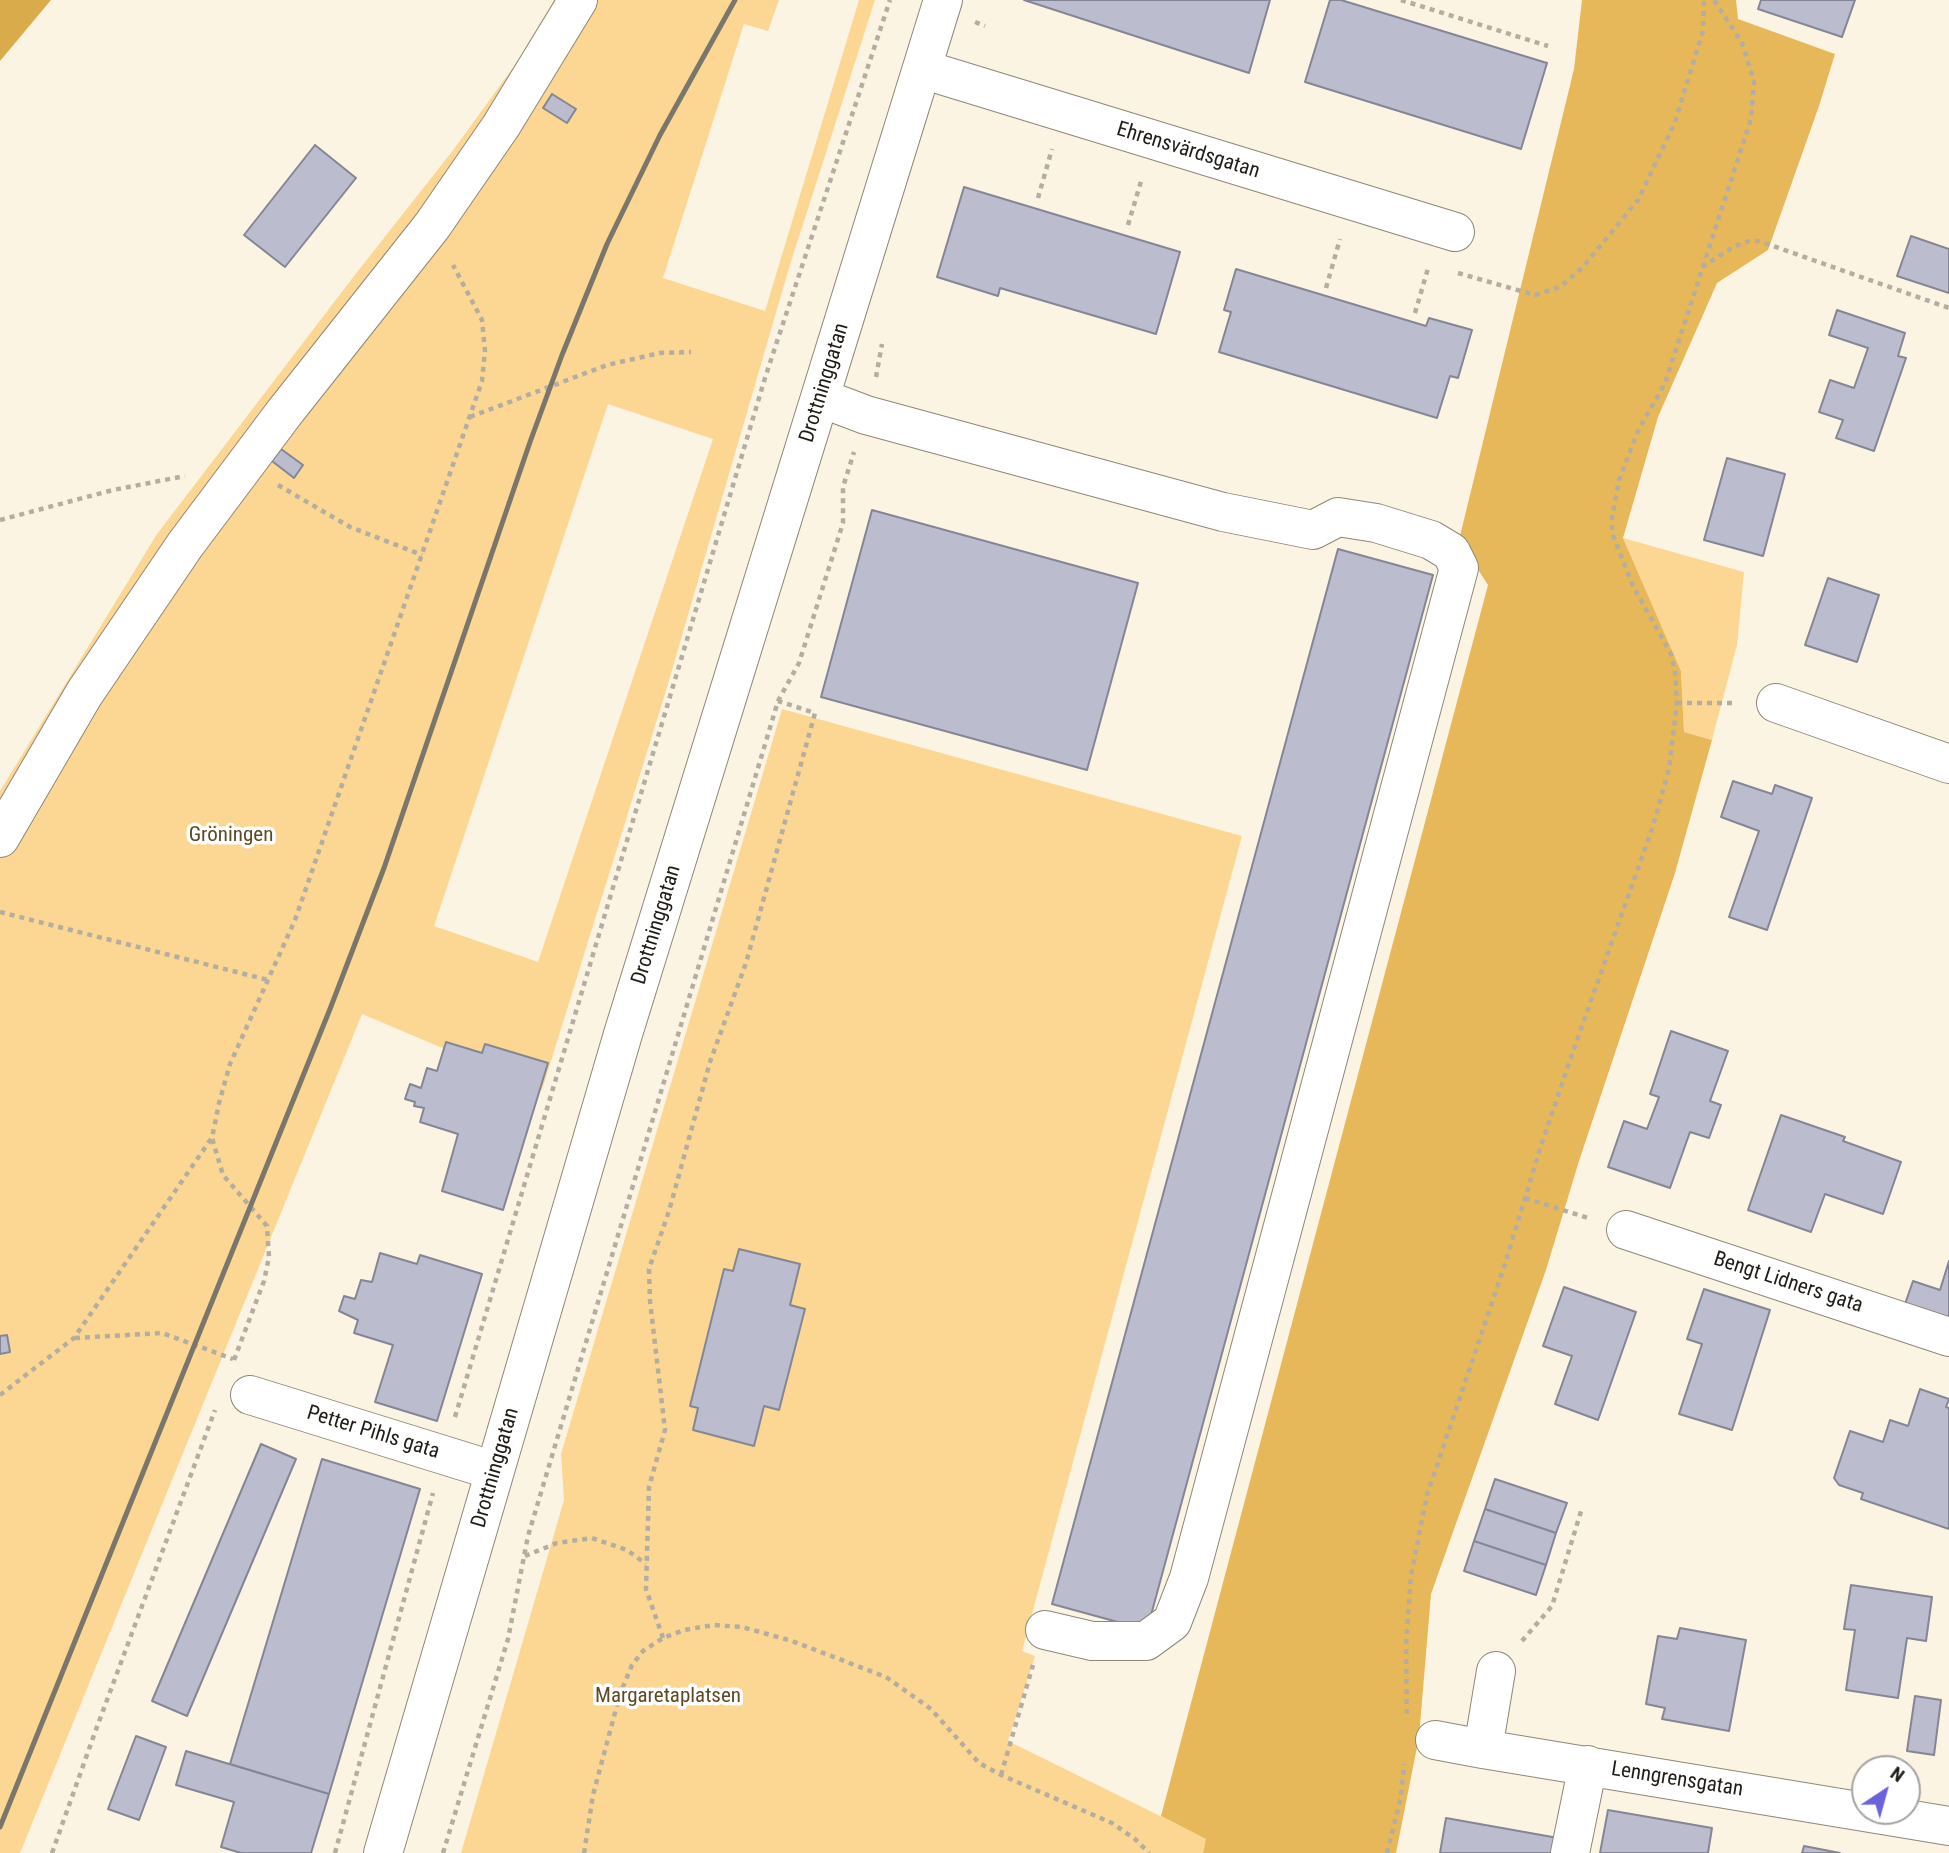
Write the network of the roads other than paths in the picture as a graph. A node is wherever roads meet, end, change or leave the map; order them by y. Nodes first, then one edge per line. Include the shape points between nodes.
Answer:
1 (578, 0) edge
2 (943, 0) edge
3 (922, 69) junction
4 (1455, 232) dead end
5 (821, 398) junction
6 (1776, 703) dead end
7 (1949, 764) edge
8 (0, 838) edge
9 (1626, 1230) road end
10 (1949, 1337) edge
11 (233, 1389) road end
12 (495, 1471) junction
13 (1045, 1630) road end
14 (1496, 1671) road end
15 (1415, 1739) road end
16 (1483, 1749) junction
17 (1587, 1765) junction
18 (1949, 1826) edge
19 (383, 1853) edge
20 (1570, 1853) edge

1 - 8 street via 501,126 432,226 185,545 84,694
2 - 3 street, Drottninggatan
3 - 4 street, Ehrensvärdsgatan
3 - 5 street, Drottninggatan
5 - 12 street, Drottninggatan via 620,1047
5 - 13 street via 866,415 1223,512 1313,530 1338,517 1376,523 1432,540 1451,552 1459,568 1189,1578 1172,1622 1146,1641 1092,1641
6 - 7 street
9 - 10 street, Bengt Lidners gata
11 - 12 street, Petter Pihls gata
12 - 19 street, Drottninggatan
14 - 16 street
15 - 16 street, Lenngrensgatan
16 - 17 street, Lenngrensgatan
17 - 18 street, Lenngrensgatan
17 - 20 street

